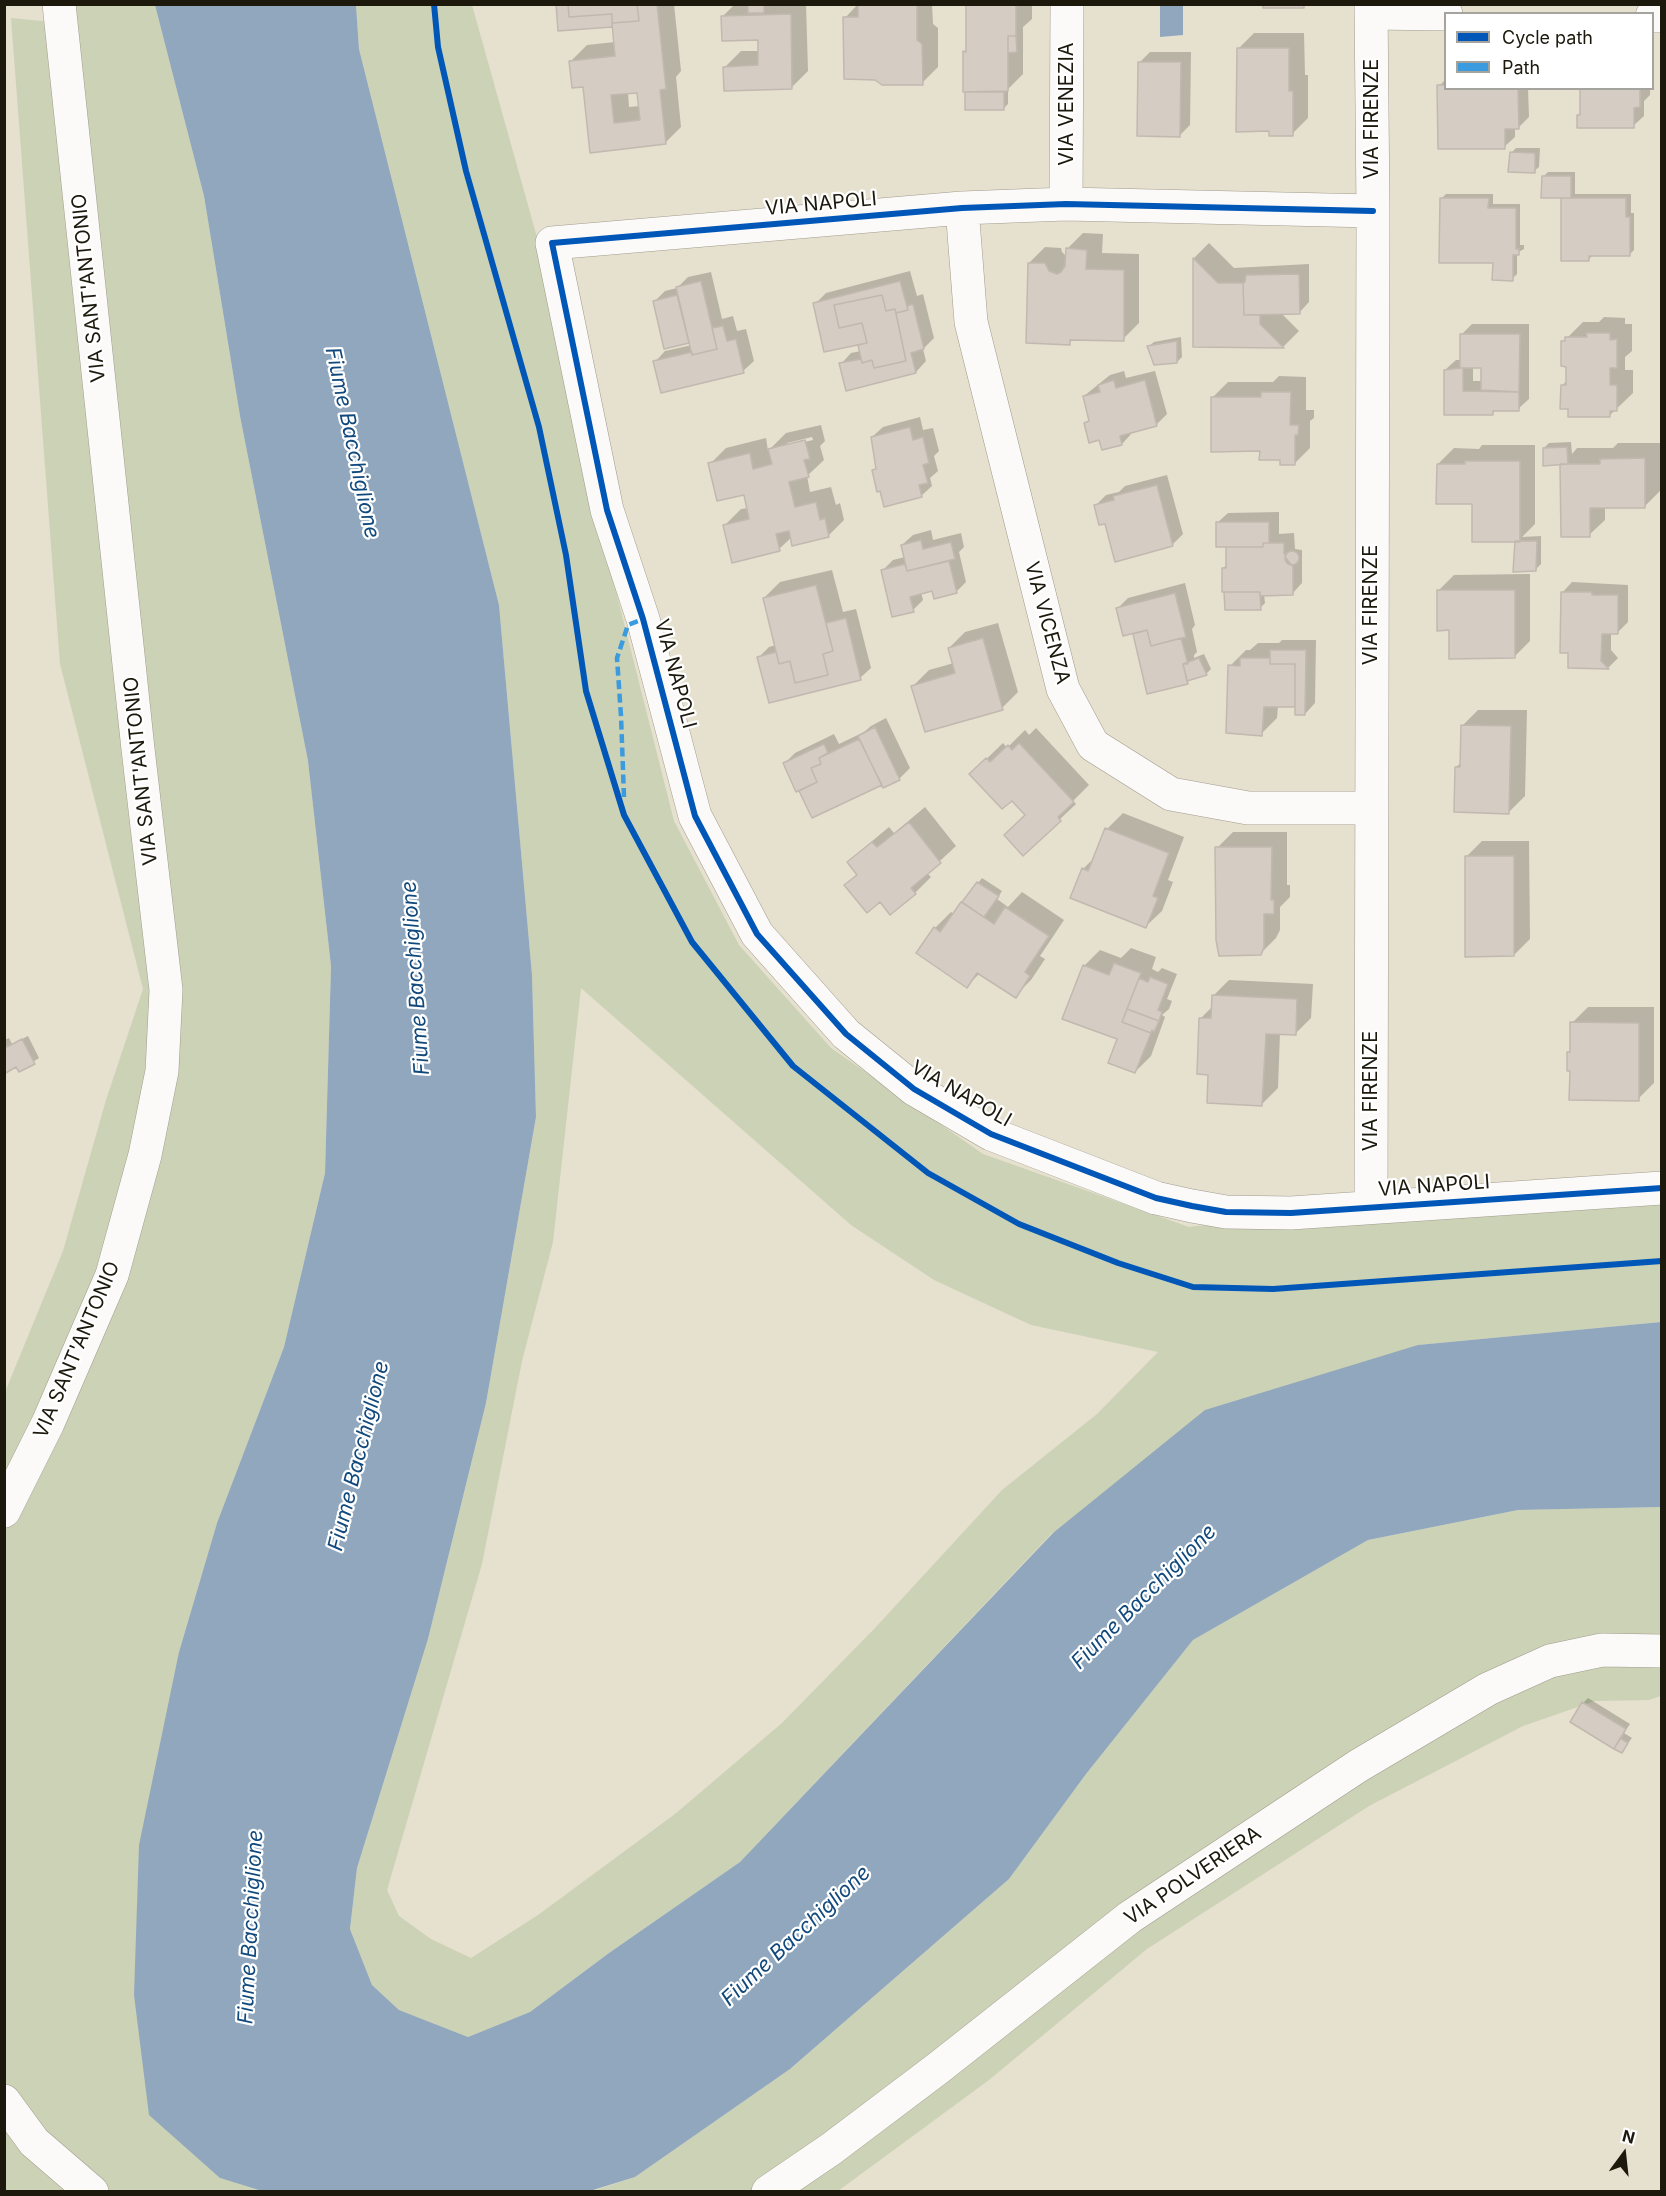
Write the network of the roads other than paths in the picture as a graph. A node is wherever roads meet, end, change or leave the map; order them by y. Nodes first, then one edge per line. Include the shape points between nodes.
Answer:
1 (59, 4) edge
2 (1067, 4) edge
3 (1371, 9) edge
4 (1444, 14) edge
5 (1066, 204) junction
6 (962, 208) junction
7 (1373, 211) junction
8 (1371, 808) junction
9 (1662, 1188) edge
10 (1371, 1206) junction
11 (4, 1511) edge
12 (1662, 1651) edge
13 (4, 2102) edge
14 (90, 2190) edge
15 (768, 2192) edge

1 - 11 street, VIA SANT'ANTONIO via 166,990 162,1071 145,1155 112,1275 48,1423
2 - 5 street, VIA VENEZIA
3 - 4 street
3 - 7 street, VIA FIRENZE
5 - 6 street, VIA NAPOLI
5 - 7 street, VIA NAPOLI
6 - 8 street, VIA VICENZA via 971,321 1063,689 1093,745 1171,795 1248,808
6 - 10 street, VIA NAPOLI via 552,243 607,510 643,619 695,816 757,934 846,1034 914,1089 981,1128 1156,1198 1226,1212 1291,1213
7 - 8 street, VIA FIRENZE
8 - 10 street, VIA FIRENZE
9 - 10 street, VIA NAPOLI
12 - 15 street, VIA POLVERIERA via 1602,1650 1550,1661 1488,1689 1358,1766 1130,1917 937,2069
13 - 14 street via 34,2142

